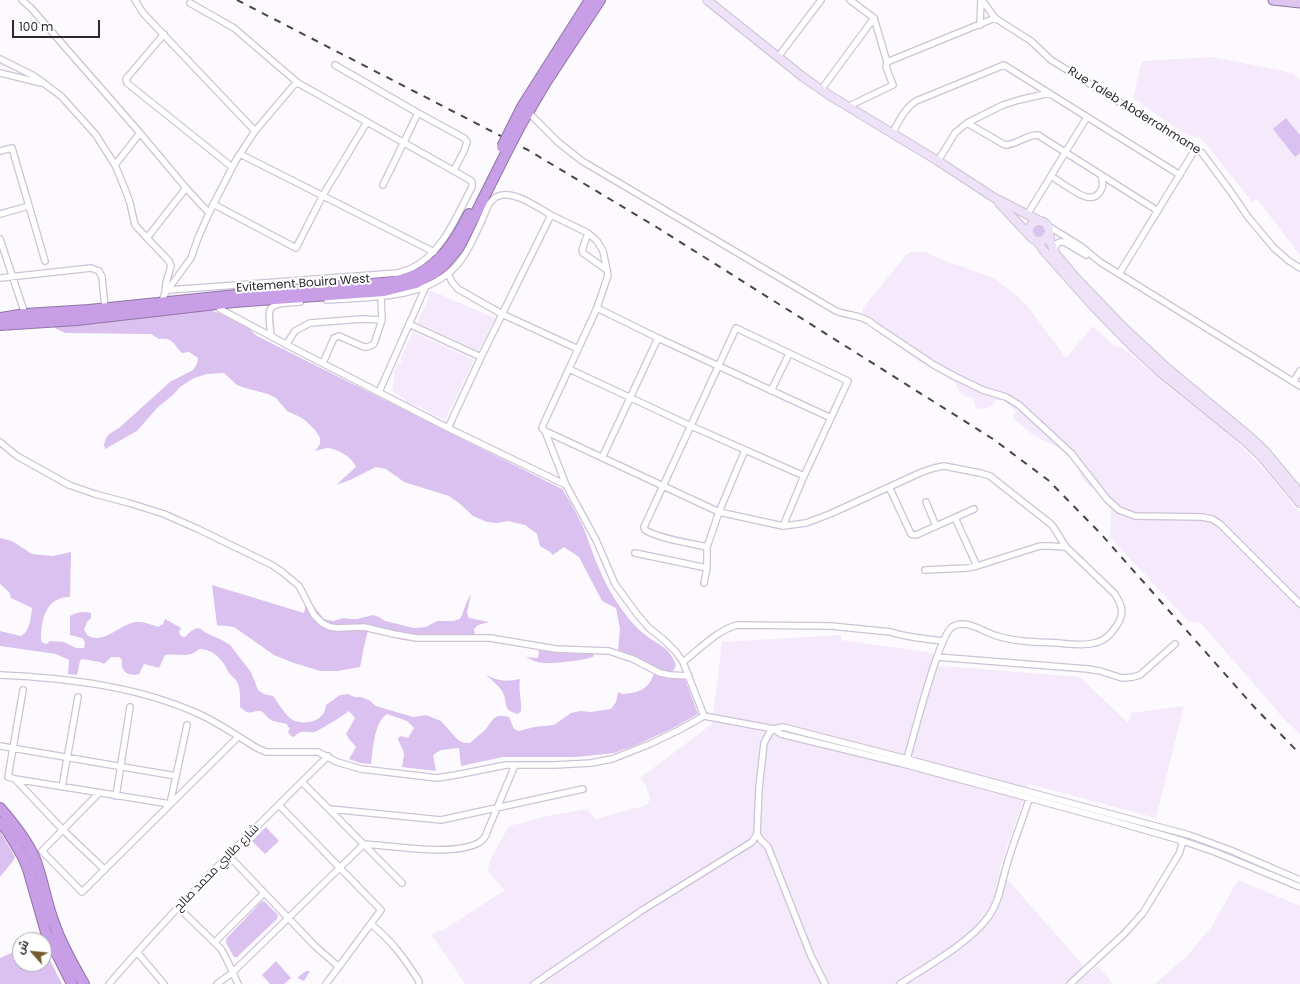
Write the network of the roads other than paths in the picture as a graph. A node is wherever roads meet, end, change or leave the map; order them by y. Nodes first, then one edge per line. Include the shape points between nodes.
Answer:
1 (22, 0) edge
2 (135, 0) edge
3 (590, 0) edge
4 (600, 0) edge
5 (707, 0) edge
6 (821, 0) edge
7 (850, 0) edge
8 (982, 0) edge
9 (1273, 0) edge
10 (190, 3) dead end
11 (1300, 3) edge
12 (874, 18) junction
13 (995, 18) junction
14 (980, 25) junction
15 (164, 34) junction
16 (778, 57) junction
17 (0, 59) edge
18 (887, 62) junction
19 (335, 65) dead end
20 (0, 73) edge
21 (298, 83) junction
22 (45, 84) junction
23 (821, 90) junction
24 (1049, 93) junction
25 (847, 107) junction
26 (525, 110) junction
27 (418, 113) junction
28 (1087, 117) junction
29 (366, 122) junction
30 (967, 123) junction
31 (255, 131) junction
32 (140, 133) junction
33 (892, 134) junction
34 (403, 142) junction
35 (1196, 148) junction
36 (0, 151) edge
37 (1065, 152) junction
38 (240, 154) junction
39 (500, 158) junction
40 (938, 161) junction
41 (115, 165) junction
42 (232, 167) junction
43 (454, 170) junction
44 (1180, 174) junction
45 (1101, 175) junction
46 (1051, 176) junction
47 (383, 184) dead end
48 (186, 188) junction
49 (323, 195) junction
50 (491, 195) junction
51 (993, 197) junction
52 (213, 204) junction
53 (29, 206) junction
54 (1158, 211) junction
55 (209, 213) junction
56 (0, 214) edge
57 (551, 215) junction
58 (1027, 215) junction
59 (1044, 223) junction
60 (588, 233) junction
61 (1050, 236) junction
62 (147, 238) junction
63 (0, 239) edge
64 (1037, 240) junction
65 (1060, 242) junction
66 (434, 252) junction
67 (1055, 253) junction
68 (45, 261) dead end
69 (1100, 262) junction
70 (1300, 268) edge
71 (607, 270) junction
72 (448, 273) junction
73 (1119, 274) junction
74 (13, 277) junction
75 (0, 278) edge
76 (426, 286) junction
77 (380, 296) junction
78 (234, 298) junction
79 (164, 299) junction
80 (215, 300) junction
81 (105, 308) junction
82 (597, 308) junction
83 (25, 314) junction
84 (230, 314) junction
85 (502, 314) junction
86 (0, 318) edge
87 (382, 320) junction
88 (409, 324) junction
89 (0, 325) edge
90 (271, 336) junction
91 (658, 338) junction
92 (286, 345) junction
93 (578, 349) junction
94 (789, 354) junction
95 (481, 357) junction
96 (323, 363) junction
97 (718, 366) junction
98 (569, 369) junction
99 (1300, 371) edge
100 (1293, 382) junction
101 (1300, 386) edge
102 (772, 391) junction
103 (378, 392) junction
104 (630, 398) junction
105 (831, 418) junction
106 (690, 426) junction
107 (448, 428) junction
108 (545, 431) junction
109 (0, 442) edge
110 (745, 450) junction
111 (602, 458) junction
112 (804, 476) junction
113 (566, 485) junction
114 (663, 487) junction
115 (889, 488) junction
116 (1300, 493) edge
117 (926, 502) dead end
118 (1300, 504) edge
119 (974, 509) dead end
120 (718, 512) junction
121 (955, 518) junction
122 (783, 526) junction
123 (936, 526) junction
124 (708, 546) junction
125 (1066, 547) junction
126 (635, 553) dead end
127 (977, 566) junction
128 (707, 568) junction
129 (926, 570) dead end
130 (704, 583) dead end
131 (1300, 604) edge
132 (942, 641) junction
133 (1175, 644) dead end
134 (937, 657) junction
135 (683, 662) junction
136 (0, 675) edge
137 (689, 676) junction
138 (23, 690) dead end
139 (78, 697) dead end
140 (130, 707) dead end
141 (704, 716) junction
142 (187, 725) dead end
143 (774, 729) junction
144 (238, 737) junction
145 (0, 746) edge
146 (13, 748) junction
147 (328, 756) junction
148 (68, 757) junction
149 (907, 759) junction
150 (515, 765) junction
151 (120, 767) junction
152 (176, 776) junction
153 (1, 777) edge
154 (8, 777) junction
155 (15, 779) junction
156 (302, 782) junction
157 (62, 786) junction
158 (583, 789) dead end
159 (99, 793) junction
160 (116, 796) junction
161 (1029, 799) junction
162 (170, 804) junction
163 (279, 805) junction
164 (498, 807) junction
165 (0, 808) edge
166 (330, 809) junction
167 (0, 822) edge
168 (63, 830) junction
169 (757, 834) junction
170 (1183, 841) junction
171 (364, 844) junction
172 (229, 856) junction
173 (340, 868) junction
174 (104, 869) junction
175 (1300, 880) edge
176 (402, 883) dead end
177 (1300, 887) edge
178 (264, 893) junction
179 (178, 907) junction
180 (288, 918) junction
181 (371, 924) junction
182 (215, 942) junction
183 (137, 952) junction
184 (339, 967) junction
185 (232, 973) junction
186 (72, 984) edge
187 (84, 984) edge
188 (109, 984) edge
189 (164, 984) edge
190 (217, 984) edge
191 (238, 984) edge
192 (326, 984) edge
193 (420, 984) edge
194 (534, 984) edge
195 (825, 984) edge
196 (900, 984) edge
197 (1070, 984) edge

1 - 32 street
2 - 15 street via 143,13
3 - 26 highway
4 - 26 highway
5 - 16 main road
6 - 16 street
7 - 12 street
8 - 13 street
8 - 14 street
9 - 11 main road
10 - 21 street via 234,28
12 - 18 street
12 - 23 street
13 - 14 street
13 - 35 street, Rue Taleb Abderrahmane via 1031,41 1052,60
14 - 18 street
15 - 31 street
15 - 42 street via 126,79 127,83
16 - 23 main road
17 - 22 street
18 - 25 street via 886,67 893,86
19 - 27 street
20 - 22 street
21 - 29 street
21 - 31 street
22 - 41 street via 61,96 96,135
23 - 25 main road
24 - 28 street
24 - 30 street via 1003,105
24 - 33 street via 1004,65 916,101 909,106
25 - 33 main road
26 - 39 highway, Evitement Bouira West, bridge
26 - 131 street via 582,161 836,311 870,321 954,376 1019,404 1071,453 1107,499 1119,510 1135,516 1202,517 1220,524
27 - 34 street
27 - 43 street via 467,142
28 - 37 street
28 - 44 street
29 - 34 street
29 - 49 street
30 - 37 street via 1006,145 1038,135
30 - 40 street via 955,133
31 - 38 street
32 - 41 street
32 - 48 street
33 - 40 main road
34 - 43 street
34 - 47 street
35 - 44 street
35 - 70 street, Rue Taleb Abderrahmane via 1207,158 1248,217 1274,248
36 - 53 street via 12,148
37 - 45 street
37 - 46 street
38 - 42 street
38 - 49 street
39 - 50 highway, Evitement Bouira West
39 - 78 highway, Evitement Bouira West via 455,239 447,251 427,269 411,277 381,283
40 - 51 main road
41 - 62 street via 130,203 135,225
42 - 52 street
43 - 66 street via 470,180 472,187 443,241
44 - 54 street
45 - 46 street via 1102,188 1093,197 1086,197
45 - 54 street
46 - 58 street
48 - 55 street
48 - 62 street
49 - 52 street via 296,248
49 - 66 street
50 - 57 street via 518,197
50 - 72 street via 464,257
50 - 78 highway, Evitement Bouira West via 453,255 434,273 416,284 384,291
51 - 58 main road
51 - 64 main road
52 - 55 street
53 - 56 street
53 - 68 street
54 - 73 street
55 - 79 street via 191,258
57 - 60 street
57 - 85 street
58 - 59 main road
59 - 61 main road via 1049,229
59 - 64 main road via 1036,222 1031,226 1030,232
59 - 69 street via 1082,247
60 - 71 street via 603,251
60 - 71 street via 583,253
61 - 64 main road
61 - 65 street
61 - 67 main road
62 - 79 street via 171,266
63 - 74 street
64 - 118 main road via 1093,306 1131,345 1161,373 1244,440 1261,456
65 - 67 street via 1054,248
65 - 69 street
66 - 79 street via 413,268 398,273
67 - 116 main road via 1124,328 1166,368 1270,456
69 - 73 street
71 - 82 street via 606,283
72 - 76 street
72 - 85 street via 458,288
73 - 100 street
74 - 75 street
74 - 81 street via 91,268 99,271 102,277
74 - 83 street
76 - 77 street via 406,293
76 - 88 street
77 - 87 street
77 - 90 street via 277,304 269,311
78 - 80 highway, Evitement Bouira West
78 - 84 street
79 - 80 highway, Evitement Bouira West
79 - 81 highway, Evitement Bouira West
79 - 89 highway, Evitement Bouira West via 77,320
80 - 84 street via 220,309
81 - 83 highway, Evitement Bouira West
82 - 91 street
82 - 93 street
83 - 86 highway, Evitement Bouira West
84 - 90 street
85 - 93 street
85 - 95 street
87 - 92 street via 310,323 295,330
87 - 96 street via 372,346 364,347 336,336
88 - 95 street
88 - 103 street
90 - 92 street
91 - 97 street
91 - 104 street
92 - 96 street
93 - 98 street
94 - 97 street via 736,328
94 - 102 street
94 - 105 street via 848,381
95 - 107 street
96 - 103 street
97 - 102 street
97 - 106 street
98 - 104 street
98 - 108 street via 543,425
99 - 100 street
100 - 101 street
102 - 105 street
103 - 107 street
104 - 106 street
104 - 111 street
105 - 112 street
106 - 110 street
106 - 114 street
107 - 113 street
108 - 111 street
108 - 113 street
109 - 137 street via 17,456 69,485 171,517 272,565 299,586 314,615 330,627 364,627 417,638 490,638 556,649 609,651 633,659 660,673
110 - 112 street
110 - 120 street
111 - 114 street
112 - 122 street
113 - 135 street via 593,534 621,594 649,628 664,640
114 - 120 street
114 - 124 street via 644,527 645,530
115 - 122 street via 806,523
115 - 123 street via 911,534 916,535
115 - 125 street via 922,472 944,466 980,472 990,476 1052,525
117 - 123 street
119 - 121 street
120 - 122 street
120 - 124 street
121 - 123 street
121 - 127 street
124 - 128 street
125 - 127 street via 1040,546
125 - 132 street via 1115,594 1120,604 1120,620 1105,638 1093,644 1024,641 998,637 962,624 951,627
126 - 128 street
127 - 129 street
128 - 130 street
132 - 134 street
132 - 135 street via 891,632 831,626 737,625 728,628
133 - 134 street via 1140,675 1132,678 1122,678 1088,668
134 - 149 street
135 - 137 street
136 - 144 street via 53,678 145,695 200,714
137 - 141 street
138 - 146 street
139 - 148 street
140 - 151 street
141 - 143 street
141 - 150 street via 662,739 612,759 591,763
142 - 152 street
143 - 149 street via 783,727
143 - 161 street via 781,734
143 - 169 street via 766,738 763,749
144 - 147 street via 266,752 311,751
144 - 162 street
145 - 146 street
146 - 148 street
146 - 154 street
147 - 150 street via 361,769 438,778
147 - 156 street, شارع طالبي محمد صالح
148 - 151 street
148 - 157 street
149 - 175 street via 1190,835
150 - 164 street
151 - 152 street
151 - 160 street
152 - 162 street
153 - 154 street
154 - 155 street
155 - 157 street
155 - 168 street
156 - 163 street, شارع طالبي محمد صالح
156 - 166 street
157 - 159 street
158 - 164 street
159 - 160 street
159 - 168 street
160 - 162 street
161 - 170 street
161 - 196 street via 1006,868 1000,895 990,915 969,937
162 - 174 street
163 - 172 street, شارع طالبي محمد صالح
163 - 173 street
164 - 166 street via 441,820
164 - 171 street via 484,838 480,842 464,847 436,850
165 - 187 highway via 28,844 35,859 54,924
166 - 171 street
167 - 186 highway via 23,857 46,932
168 - 174 street
168 - 174 street via 42,851 82,892
169 - 194 street via 745,847 641,911
169 - 195 street via 768,847
170 - 177 street
170 - 197 street via 1179,854 1143,913
171 - 173 street
171 - 176 street
172 - 178 street
172 - 179 street, شارع طالبي محمد صالح
173 - 180 street
173 - 181 street via 382,910
178 - 180 street
178 - 182 street
179 - 182 street
179 - 183 street, شارع طالبي محمد صالح
180 - 184 street
180 - 185 street
181 - 184 street
181 - 193 street via 398,949
182 - 185 street
183 - 188 street, شارع طالبي محمد صالح
183 - 189 street
184 - 192 street
185 - 190 street
185 - 191 street

